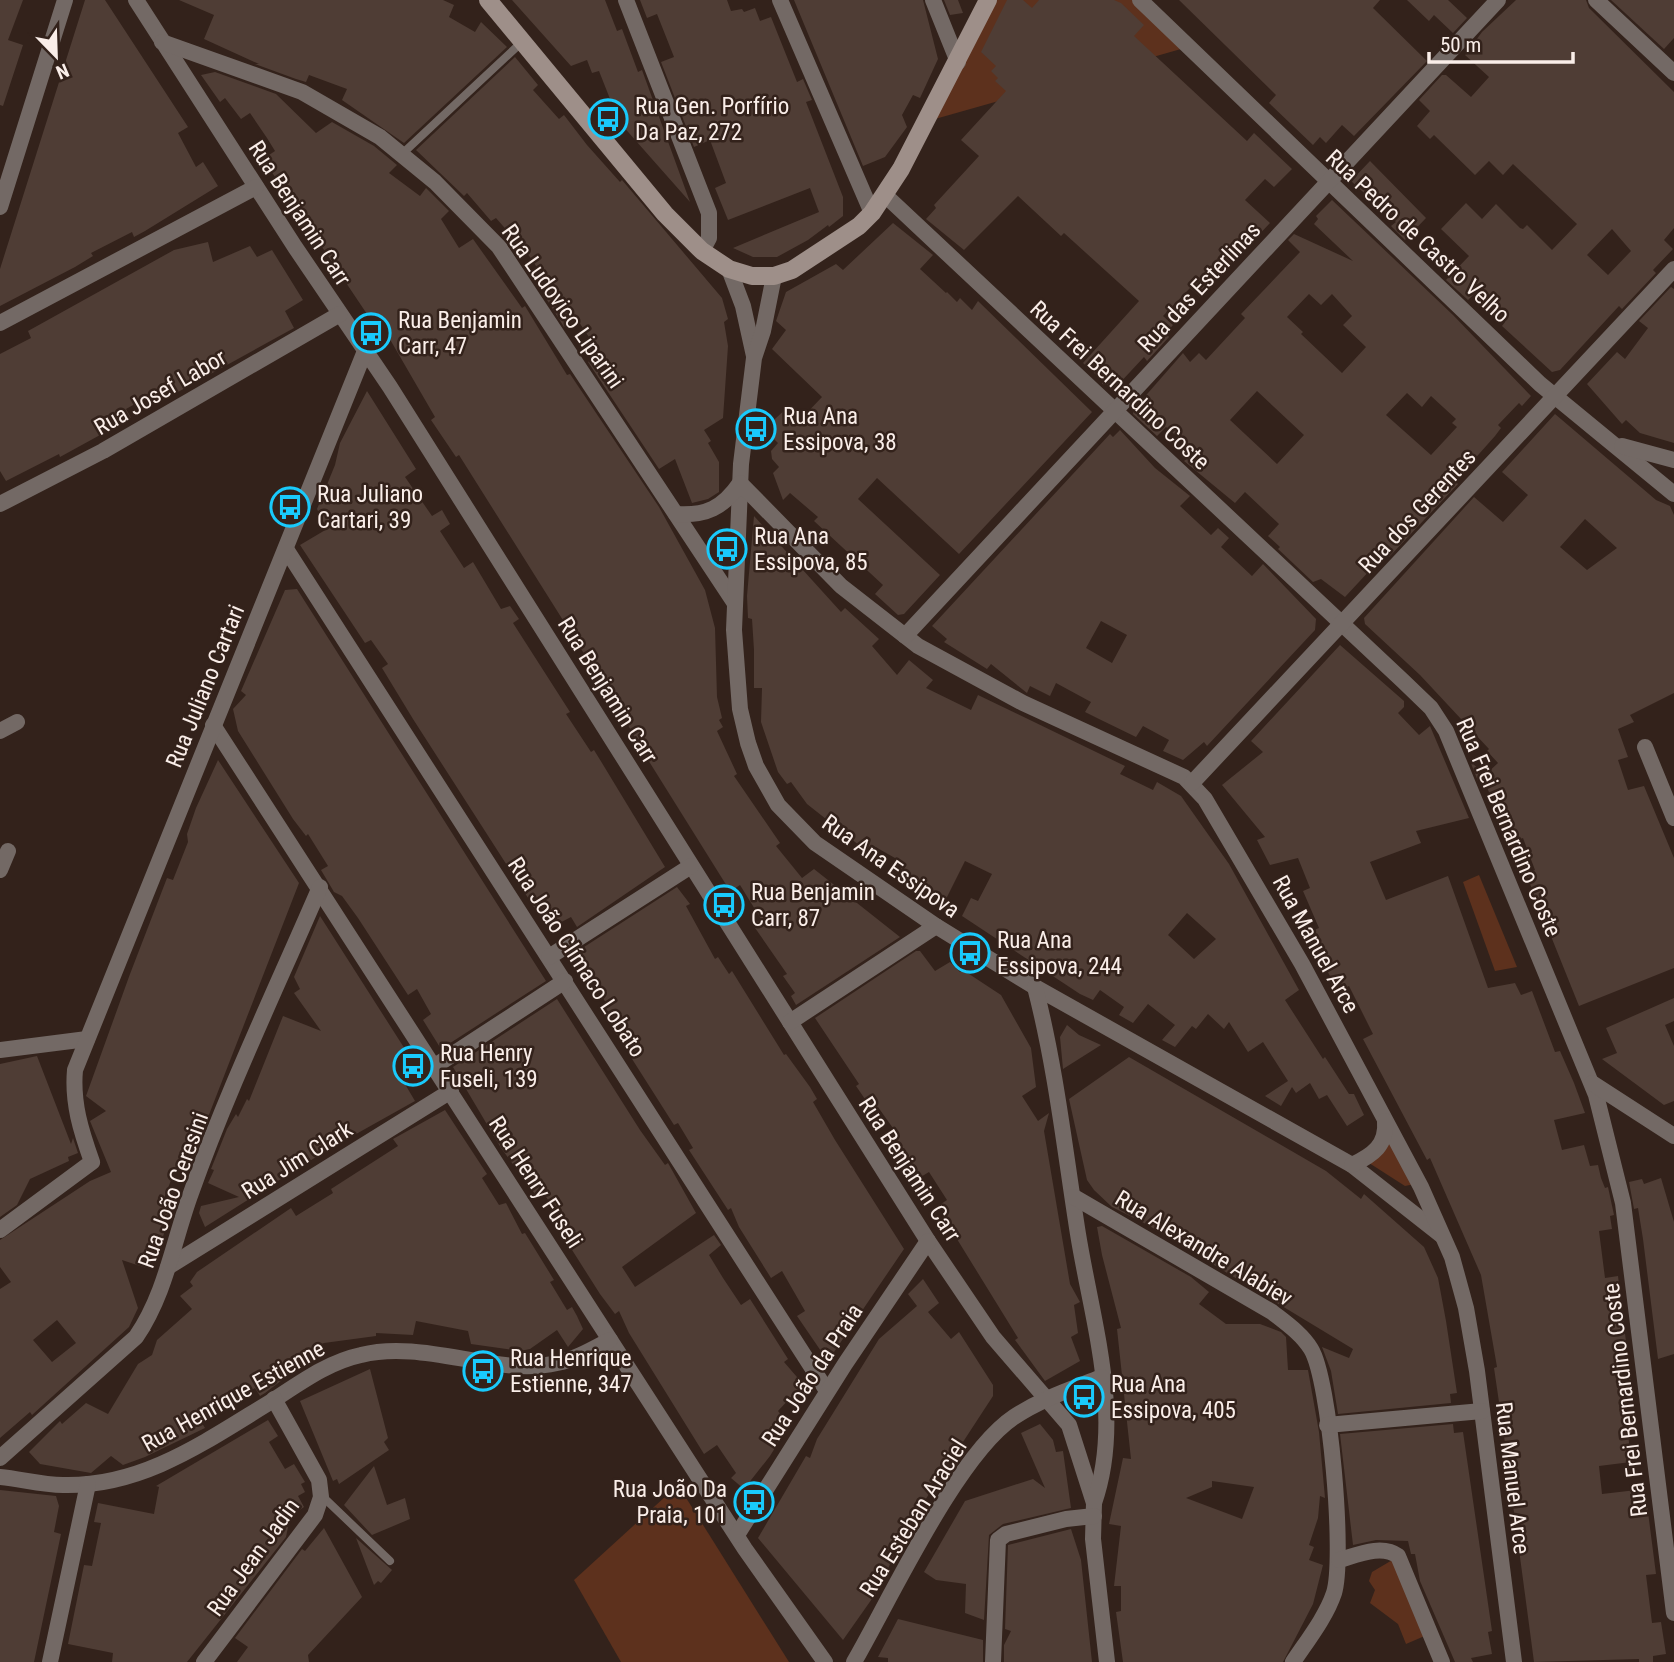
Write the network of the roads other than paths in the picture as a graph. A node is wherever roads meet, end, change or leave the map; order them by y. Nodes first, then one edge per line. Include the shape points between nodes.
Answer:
1 (65, 0) edge
2 (136, 0) edge
3 (488, 0) edge
4 (626, 0) edge
5 (780, 0) edge
6 (933, 0) edge
7 (988, 0) edge
8 (1140, 0) edge
9 (1498, 0) edge
10 (1595, 0) edge
11 (523, 41) junction
12 (162, 42) junction
13 (958, 62) junction
14 (1674, 73) edge
15 (402, 153) junction
16 (1328, 182) junction
17 (256, 187) junction
18 (886, 196) junction
19 (0, 207) edge
20 (872, 213) junction
21 (702, 251) junction
22 (729, 269) junction
23 (1674, 269) edge
24 (774, 276) junction
25 (340, 314) junction
26 (0, 323) edge
27 (365, 351) junction
28 (754, 358) junction
29 (1555, 397) junction
30 (1115, 410) junction
31 (1613, 444) junction
32 (1674, 460) edge
33 (740, 484) junction
34 (1674, 494) edge
35 (0, 504) edge
36 (676, 514) junction
37 (286, 549) junction
38 (734, 602) junction
39 (1342, 623) junction
40 (905, 636) junction
41 (17, 722) dead end
42 (213, 725) junction
43 (0, 731) edge
44 (1645, 747) dead end
45 (1192, 783) junction
46 (1674, 818) edge
47 (8, 851) dead end
48 (691, 866) junction
49 (0, 870) edge
50 (320, 887) junction
51 (936, 926) junction
52 (549, 957) junction
53 (565, 981) junction
54 (1035, 987) junction
55 (790, 1023) junction
56 (87, 1039) junction
57 (0, 1050) edge
58 (435, 1066) junction
59 (1592, 1083) junction
60 (451, 1091) junction
61 (1385, 1118) junction
62 (1672, 1135) edge
63 (1674, 1153) edge
64 (1352, 1166) junction
65 (1074, 1197) junction
66 (0, 1230) edge
67 (1443, 1237) junction
68 (928, 1241) junction
69 (168, 1267) junction
70 (610, 1340) junction
71 (1102, 1377) junction
72 (827, 1391) junction
73 (274, 1399) junction
74 (1046, 1399) junction
75 (1482, 1410) junction
76 (1327, 1425) junction
77 (0, 1458) edge
78 (0, 1477) edge
79 (88, 1484) junction
80 (321, 1495) junction
81 (1094, 1509) junction
82 (737, 1535) junction
83 (1339, 1560) junction
84 (390, 1561) dead end
85 (1674, 1613) edge
86 (50, 1662) edge
87 (204, 1662) edge
88 (825, 1662) edge
89 (854, 1662) edge
90 (993, 1662) edge
91 (1107, 1662) edge
92 (1293, 1662) edge
93 (1442, 1662) edge
94 (1514, 1662) edge

1 - 19 street
2 - 12 street, Rua Benjamin Carr
3 - 11 street
4 - 21 street via 709,213 709,238
5 - 20 street
6 - 13 street
7 - 13 street
8 - 16 street, Rua Pedro de Castro Velho
9 - 16 street, Rua das Esterlinas
10 - 14 street
11 - 15 lane
11 - 21 street via 665,214
12 - 15 street, Rua Ludovico Liparini via 302,92
12 - 17 street, Rua Benjamin Carr
13 - 18 street
15 - 36 street, Rua Ludovico Liparini via 499,247
16 - 29 street, Rua Pedro de Castro Velho
16 - 30 street, Rua das Esterlinas
17 - 25 street, Rua Benjamin Carr
17 - 26 street
18 - 20 street
18 - 30 street, Rua Frei Bernardino Coste
20 - 24 street via 813,259
21 - 22 street
22 - 24 street
22 - 28 street, Rua Ana Essipova
23 - 29 street, Rua dos Gerentes
24 - 28 street, Rua Ana Essipova
25 - 27 street, Rua Benjamin Carr
25 - 35 street, Rua Josef Labor via 103,451
27 - 37 street, Rua Juliano Cartari
27 - 48 street, Rua Benjamin Carr
28 - 33 street, Rua Ana Essipova
29 - 31 street, Rua Pedro de Castro Velho
29 - 39 street, Rua dos Gerentes
30 - 39 street, Rua Frei Bernardino Coste
30 - 40 street, Rua das Esterlinas
31 - 32 street
31 - 34 street, Rua Pedro de Castro Velho
33 - 36 street via 719,508
33 - 38 street, Rua Ana Essipova
33 - 40 street, Rua Manuel Arce via 841,586
36 - 38 street, Rua Ludovico Liparini
37 - 42 street, Rua Juliano Cartari
37 - 52 street, Rua João Clímaco Lobato
38 - 51 street, Rua Ana Essipova via 740,709 748,743 769,790 789,819 815,844
39 - 45 street, Rua dos Gerentes
39 - 59 street, Rua Frei Bernardino Coste via 1431,708 1446,731
40 - 45 street, Rua Manuel Arce via 952,667
41 - 43 street
42 - 50 street, Rua Henry Fuseli
42 - 56 street, Rua Juliano Cartari
44 - 46 street
45 - 61 street, Rua Manuel Arce via 1243,858
47 - 49 street
48 - 52 street
48 - 55 street, Rua Benjamin Carr
50 - 58 street, Rua Henry Fuseli
50 - 69 street, Rua João Ceresini via 191,1192
51 - 54 street, Rua Ana Essipova
51 - 55 street
52 - 53 street, Rua João Clímaco Lobato
53 - 58 street
53 - 72 street, Rua João Clímaco Lobato
54 - 64 street, Rua Ana Essipova
54 - 65 street
55 - 68 street, Rua Benjamin Carr
56 - 57 street
56 - 66 street, Rua Juliano Cartari via 75,1070 73,1092 92,1162
58 - 60 street, Rua Henry Fuseli
59 - 62 street
59 - 85 street, Rua Frei Bernardino Coste via 1623,1203
60 - 69 street, Rua Jim Clark
60 - 70 street, Rua Henry Fuseli
61 - 64 street via 1384,1139 1377,1151
61 - 67 street, Rua Manuel Arce
62 - 63 street
64 - 67 street, Rua Ana Essipova
65 - 71 street
65 - 76 street, Rua Alexandre Alabiev via 1272,1312 1296,1331 1318,1366
67 - 75 street, Rua Manuel Arce via 1466,1308
68 - 72 street, Rua João da Praia
68 - 74 street, Rua Benjamin Carr via 993,1338
69 - 77 street, Rua João Ceresini via 149,1318 136,1337
70 - 73 street, Rua Henrique Estienne via 555,1364 419,1352 364,1354 316,1373
70 - 82 street, Rua Henry Fuseli
71 - 74 street, Rua Esteban Araciel
71 - 81 street via 1107,1452
72 - 82 street, Rua João da Praia
73 - 79 street, Rua Henrique Estienne via 176,1459 132,1477
73 - 80 street, Rua Jean Jadin via 319,1480
74 - 81 street, Rua Benjamin Carr via 1069,1425
74 - 89 street, Rua Esteban Araciel via 995,1432 966,1470
75 - 76 street
75 - 94 street, Rua Manuel Arce
76 - 83 street, Rua Alexandre Alabiev
78 - 79 street, Rua Henrique Estienne
79 - 86 street
80 - 84 lane
80 - 87 street, Rua Jean Jadin via 315,1515
81 - 90 street via 1006,1534 999,1540
81 - 91 street via 1093,1539
82 - 88 street, Rua Henry Fuseli
83 - 92 street, Rua Alexandre Alabiev via 1333,1595
83 - 93 street via 1383,1551 1398,1556

